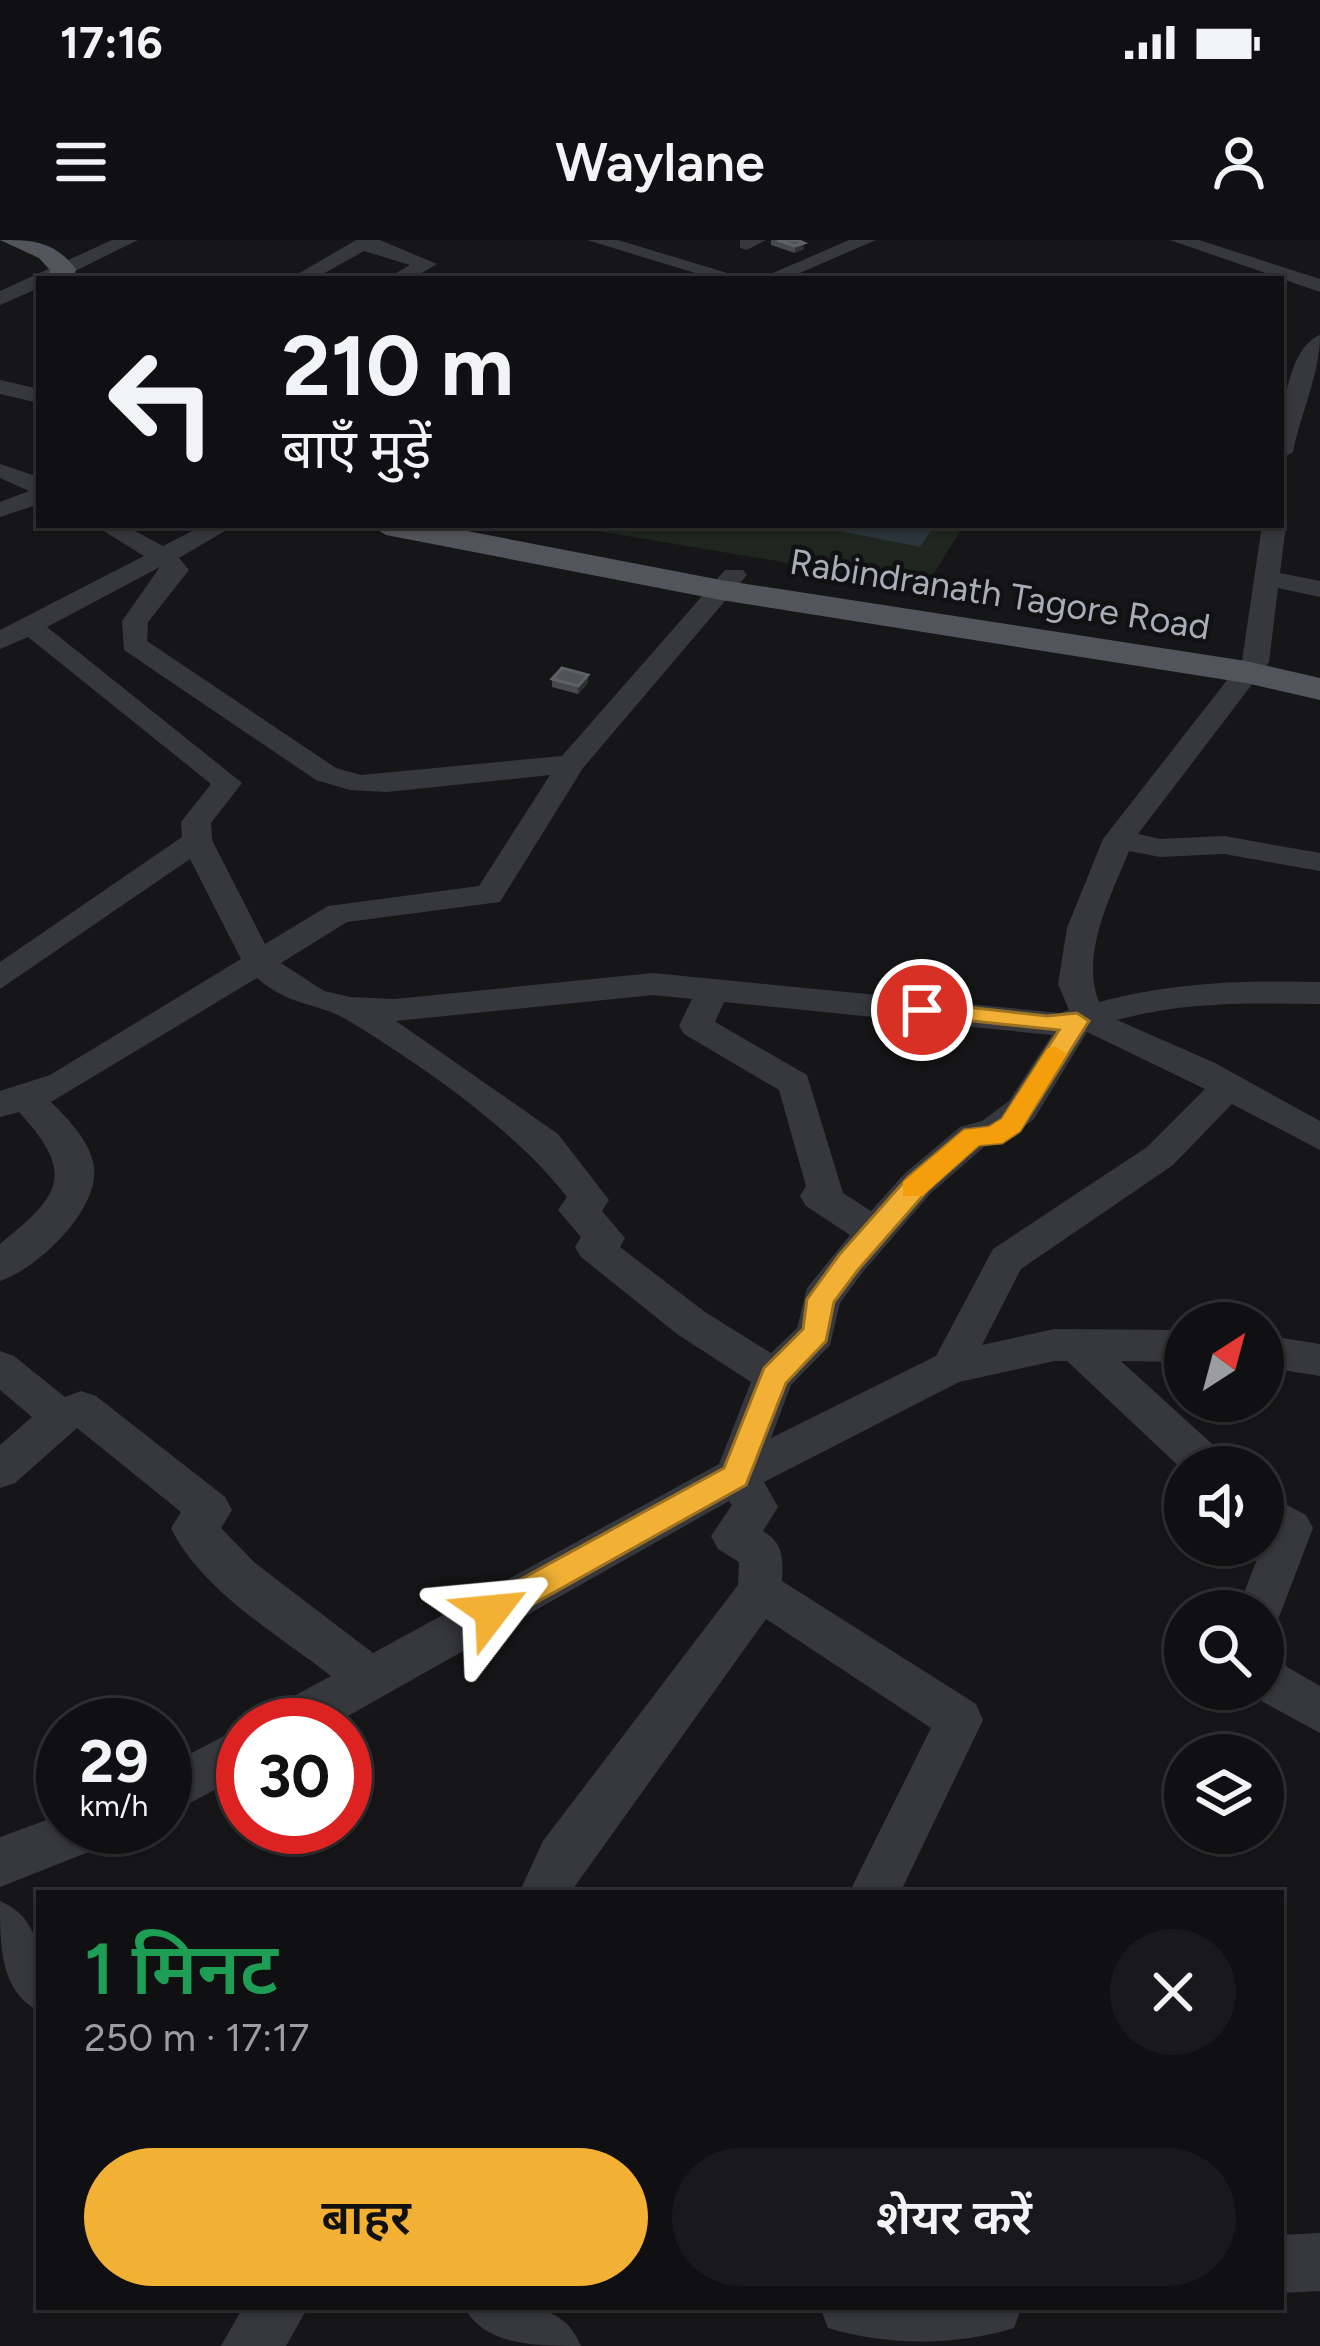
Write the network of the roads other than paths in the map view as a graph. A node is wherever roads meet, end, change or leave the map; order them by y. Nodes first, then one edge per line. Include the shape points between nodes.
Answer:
1 (11, 240) edge
2 (32, 240) edge
3 (128, 240) edge
4 (597, 240) edge
5 (866, 240) edge
6 (1180, 240) edge
7 (368, 242) edge
8 (59, 275) edge
9 (305, 276) edge
10 (402, 276) edge
11 (726, 276) edge
12 (776, 276) edge
13 (36, 284) edge
14 (1320, 286) edge
15 (0, 299) edge
16 (1320, 341) edge
17 (0, 387) edge
18 (36, 395) edge
19 (1284, 440) edge
20 (0, 471) edge
21 (36, 490) edge
22 (36, 493) edge
23 (0, 510) edge
24 (112, 528) edge
25 (218, 528) edge
26 (404, 528) edge
27 (491, 528) edge
28 (1274, 528) edge
29 (165, 557) junction
30 (1269, 570) junction
31 (1320, 571) edge
32 (728, 583) junction
33 (1320, 589) edge
34 (15, 634) edge
35 (1250, 667) junction
36 (1320, 676) edge
37 (1320, 688) edge
38 (571, 764) junction
39 (255, 765) junction
40 (1118, 839) junction
41 (197, 840) junction
42 (1320, 862) edge
43 (257, 960) junction
44 (0, 978) edge
45 (714, 988) junction
46 (1320, 993) edge
47 (358, 1011) junction
48 (1083, 1019) junction
49 (1229, 1086) junction
50 (14, 1101) edge
51 (1320, 1137) edge
52 (874, 1232) junction
53 (0, 1266) edge
54 (1076, 1345) junction
55 (1164, 1346) edge
56 (1284, 1355) edge
57 (1320, 1360) edge
58 (0, 1367) edge
59 (950, 1368) junction
60 (774, 1376) junction
61 (61, 1417) junction
62 (1185, 1446) edge
63 (0, 1470) edge
64 (736, 1476) junction
65 (760, 1591) junction
66 (370, 1678) junction
67 (1284, 1690) edge
68 (335, 1698) edge
69 (1320, 1711) edge
70 (36, 1848) edge
71 (0, 1862) edge
72 (546, 1890) edge
73 (875, 1890) edge
74 (0, 1927) edge
75 (36, 1980) edge
76 (1320, 2262) edge
77 (1284, 2264) edge
78 (277, 2310) edge
79 (498, 2310) edge
80 (856, 2310) edge
81 (987, 2310) edge
82 (250, 2346) edge
83 (553, 2346) edge

1 - 8 main road via 48,253
2 - 8 main road via 66,254
3 - 8 street
4 - 11 street
5 - 12 street
6 - 14 street
7 - 9 street
7 - 10 street via 427,264
13 - 15 street
16 - 19 street
17 - 18 street
20 - 21 street
22 - 23 street
24 - 29 street
25 - 29 street
26 - 32 main road, Rabindranath Tagore Road
27 - 32 main road, Rabindranath Tagore Road
28 - 30 street
29 - 34 street
29 - 39 street via 176,570 135,621 133,644
30 - 31 street
30 - 33 street
30 - 35 street
32 - 35 main road, Rabindranath Tagore Road
32 - 38 street
34 - 39 street
35 - 36 main road, Rabindranath Tagore Road
35 - 37 main road, Rabindranath Tagore Road
35 - 40 street
38 - 39 street via 360,784
38 - 43 street via 489,895 363,907
39 - 41 street via 196,822
40 - 42 street via 1160,848 1224,844
40 - 48 street via 1076,956
41 - 43 street
41 - 44 street
43 - 47 street via 306,1000
43 - 50 street via 62,1084
45 - 47 street via 615,985
45 - 48 street via 1047,1024
45 - 52 street via 696,1026 795,1084 826,1190 819,1196
46 - 48 street via 1160,997
47 - 60 street via 545,1143 590,1200 577,1210 606,1238 594,1247
48 - 49 street
48 - 52 street via 1011,1125 973,1136
49 - 51 street
49 - 59 street via 1160,1156 1007,1258
50 - 53 street via 71,1151 77,1174 54,1216
52 - 60 street via 821,1299 816,1334
54 - 55 street
54 - 59 street
54 - 62 street
56 - 57 street
58 - 61 street
59 - 64 street
60 - 64 street
61 - 63 street
61 - 66 street via 81,1408 210,1510 193,1528 239,1577
64 - 65 street via 756,1507 733,1536 761,1553
64 - 66 street
65 - 72 street via 587,1822
65 - 73 street via 959,1720
66 - 68 street
67 - 69 street
70 - 71 street
74 - 75 street
76 - 77 street
78 - 82 street
79 - 83 street
80 - 81 street via 928,2339

